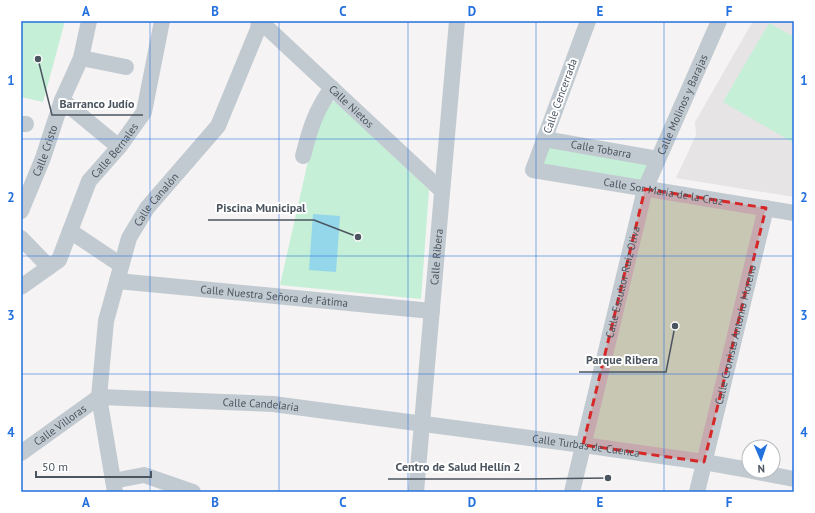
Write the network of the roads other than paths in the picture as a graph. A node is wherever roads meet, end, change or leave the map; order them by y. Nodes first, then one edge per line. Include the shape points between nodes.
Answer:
1 (89, 21) edge
2 (162, 21) edge
3 (260, 21) edge
4 (457, 21) edge
5 (588, 21) edge
6 (719, 21) edge
7 (81, 58) junction
8 (126, 67) dead end
9 (332, 88) junction
10 (62, 100) junction
11 (544, 139) junction
12 (119, 147) junction
13 (303, 156) dead end
14 (658, 159) junction
15 (533, 170) joint
16 (645, 189) junction
17 (442, 191) junction
18 (766, 208) junction
19 (21, 211) edge
20 (794, 213) edge
21 (70, 231) junction
22 (21, 238) edge
23 (121, 265) junction
24 (49, 266) junction
25 (117, 281) junction
26 (21, 287) edge
27 (432, 311) junction
28 (99, 397) junction
29 (422, 424) junction
30 (583, 445) junction
31 (21, 453) edge
32 (704, 462) junction
33 (741, 469) edge
34 (781, 477) edge
35 (794, 479) edge
36 (114, 486) edge
37 (193, 492) edge
38 (416, 492) edge
39 (572, 492) edge
40 (697, 492) edge

1 - 7 street, Calle Cristo
2 - 12 street, Calle Bernales via 144,112
3 - 9 street, Calle Nietos
3 - 23 street, Calle Canalón via 218,126 147,208 129,238
4 - 17 street, Calle Ribera
5 - 11 street, Calle Cencerrada
6 - 14 street, Calle Molinos y Barajas
7 - 8 street
7 - 10 street, Calle Cristo
9 - 13 street via 311,124
9 - 17 street, Calle Nietos
10 - 12 street
10 - 19 street, Calle Cristo via 43,158
11 - 14 street, Calle Tobarra
11 - 15 street, Calle Cencerrada
12 - 21 street, Calle Bernales via 89,181
14 - 16 street, Calle Molinos y Barajas
15 - 16 street, Calle Sor María de la Cruz
16 - 18 street, Calle Sor María de la Cruz
16 - 30 street, Calle Escultor Ruiz Oliva
17 - 27 street, Calle Ribera
18 - 20 street, Calle Sor María de la Cruz
18 - 32 street, Calle Cronista Antonio Moreno
21 - 23 street
21 - 24 street, Calle Bernales via 59,260
22 - 24 street
23 - 25 street, Calle Canalón
24 - 26 street, Calle Bernales
25 - 27 street, Calle Nuestra Señora de Fátima
25 - 28 street, Calle Canalón via 106,321
27 - 29 street, Calle Ribera
28 - 29 street, Calle Candelaria via 273,404
28 - 31 street, Calle Villoras
28 - 36 street, Calle Canalón
29 - 30 street, Calle Turbas de Cuenca
29 - 38 street, Calle Ribera
30 - 32 street, Calle Turbas de Cuenca
30 - 39 street, Calle Escultor Ruiz Oliva
32 - 33 street, Calle Turbas de Cuenca
32 - 40 street, Calle Cronista Antonio Moreno
34 - 35 street
36 - 37 street via 144,475

